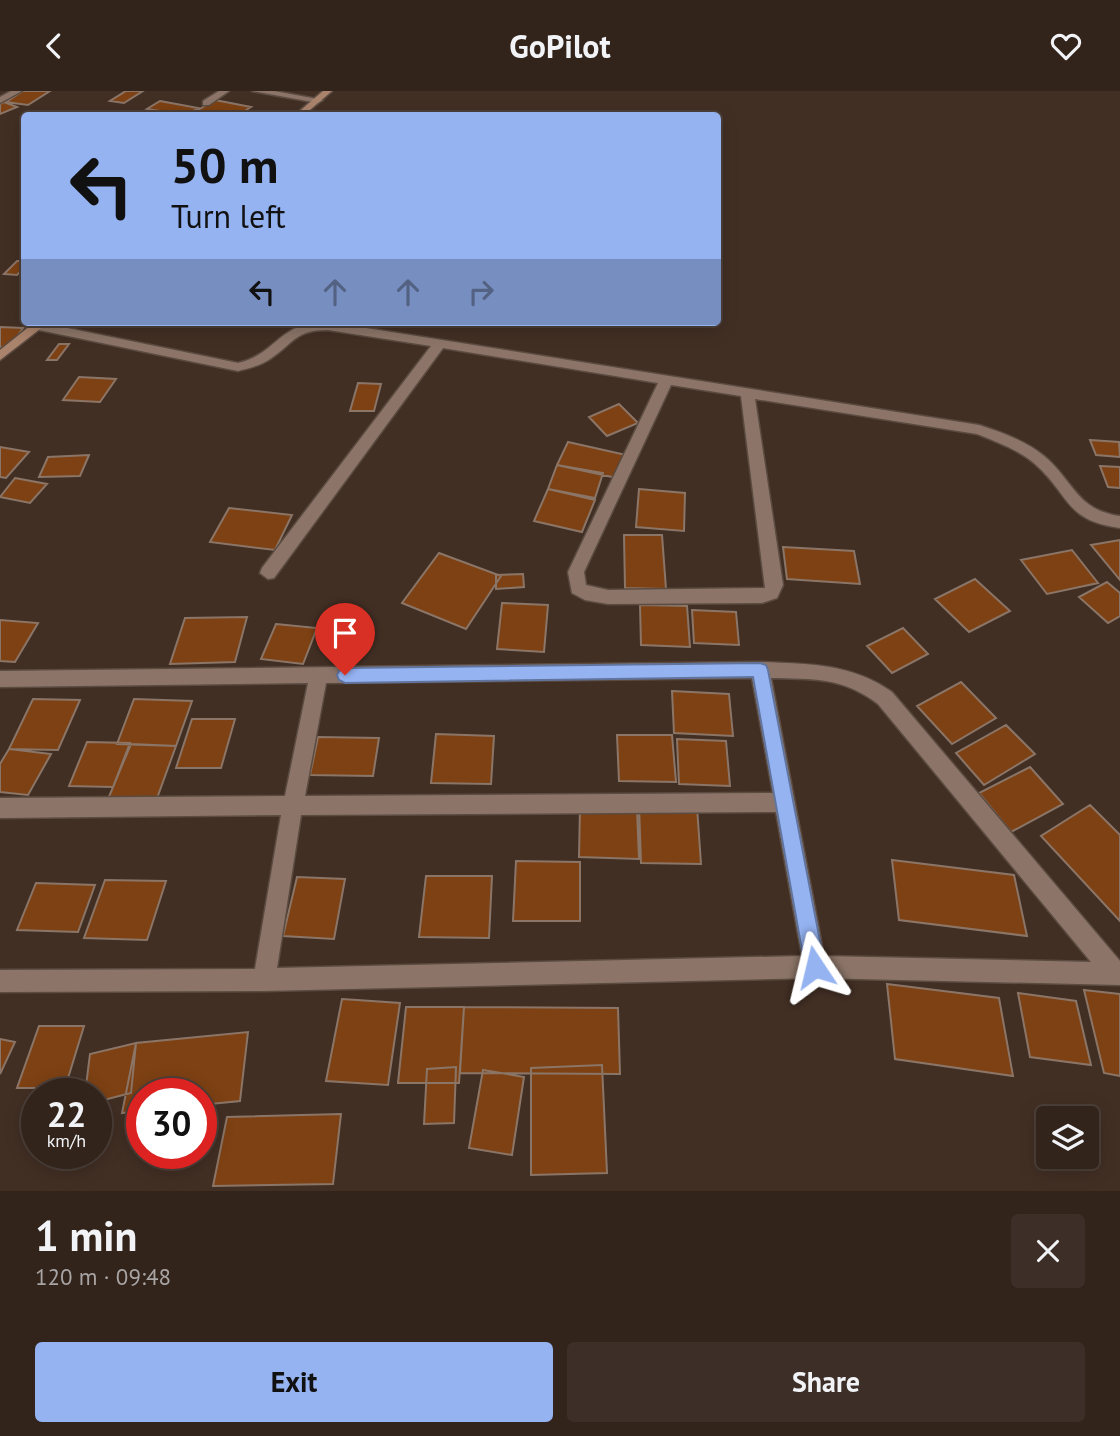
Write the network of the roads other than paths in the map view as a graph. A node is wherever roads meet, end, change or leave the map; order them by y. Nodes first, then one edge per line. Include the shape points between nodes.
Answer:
1 (18, 91) edge
2 (225, 91) edge
3 (256, 91) edge
4 (328, 91) edge
5 (0, 100) edge
6 (318, 100) junction
7 (206, 103) dead end
8 (303, 112) edge
9 (38, 326) edge
10 (50, 326) edge
11 (307, 326) edge
12 (307, 326) edge
13 (328, 326) edge
14 (328, 326) edge
15 (440, 344) junction
16 (0, 356) edge
17 (667, 379) junction
18 (747, 394) junction
19 (1120, 522) edge
20 (268, 573) dead end
21 (760, 670) junction
22 (318, 676) junction
23 (0, 679) edge
24 (785, 802) junction
25 (293, 804) junction
26 (0, 808) edge
27 (815, 967) junction
28 (1118, 974) edge
29 (264, 980) junction
30 (0, 981) edge

1 - 5 street
2 - 7 street
3 - 6 street
4 - 6 street
6 - 8 street
9 - 16 street
10 - 11 street via 226,366 263,361 290,333
12 - 13 street
14 - 15 street
15 - 17 street
15 - 20 street
17 - 18 street
17 - 18 street via 576,572 578,588 585,593 620,597 771,593 775,585
18 - 19 street via 979,430 1028,452 1080,510
21 - 22 street
21 - 24 street
21 - 28 street via 840,673 885,698
22 - 23 street
22 - 25 street
24 - 25 street
24 - 27 street
25 - 26 street
25 - 29 street
27 - 28 street
27 - 29 street
29 - 30 street

